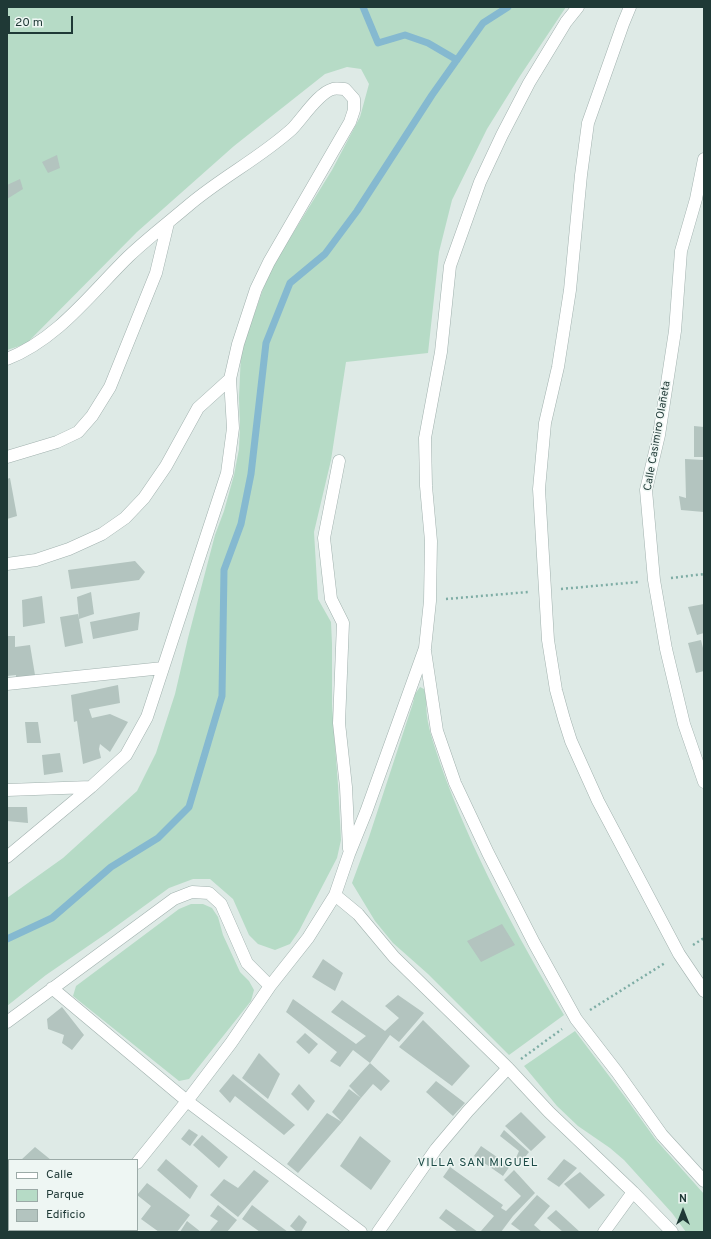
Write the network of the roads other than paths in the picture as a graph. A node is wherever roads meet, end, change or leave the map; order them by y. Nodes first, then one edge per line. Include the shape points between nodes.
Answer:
1 (578, 7) edge
2 (630, 7) edge
3 (704, 159) edge
4 (168, 223) junction
5 (7, 359) edge
6 (230, 379) junction
7 (7, 457) edge
8 (339, 461) dead end
9 (7, 564) edge
10 (425, 648) junction
11 (163, 668) junction
12 (7, 684) edge
13 (704, 782) edge
14 (91, 787) junction
15 (7, 790) edge
16 (349, 854) junction
17 (7, 857) edge
18 (335, 895) junction
19 (270, 986) junction
20 (52, 988) junction
21 (704, 992) edge
22 (7, 1022) edge
23 (508, 1068) junction
24 (187, 1101) junction
25 (138, 1162) edge
26 (704, 1181) edge
27 (633, 1192) junction
28 (662, 1221) junction
29 (360, 1232) edge
30 (378, 1232) edge
31 (604, 1232) edge
32 (669, 1232) edge
33 (672, 1232) edge

1 - 10 street via 529,83 502,135 480,182 450,266 441,352 425,438 426,486 432,541
2 - 21 street via 588,123 570,290 558,367 545,423 539,489 548,640 556,690 572,741 598,801 679,954
3 - 13 street, Calle Casimiro Olañeta via 681,252 675,331 659,436 646,490 654,580 666,649 684,724
4 - 5 street via 130,256 47,337
4 - 6 street via 292,129 321,96 333,89 345,89 354,99 350,122 256,289 238,344
4 - 7 street via 156,273 110,387 92,416 78,432 57,442
6 - 9 street via 198,408 166,466 144,498 125,518 102,534 69,549 36,560
6 - 11 street via 233,428 227,473
8 - 16 street via 324,538 331,599 343,624 339,723 346,787
10 - 16 street
10 - 26 street via 437,731 455,783 534,943 576,1019 662,1135
11 - 12 street
11 - 14 street via 147,717 126,755
14 - 15 street
14 - 17 street
16 - 18 street
18 - 19 street via 308,938
18 - 23 street via 358,914 394,956
19 - 20 street via 246,963 221,904 208,893 192,892 174,899
19 - 24 street
20 - 22 street
20 - 24 street
23 - 27 street via 549,1112
23 - 30 street via 436,1149
24 - 25 street
24 - 29 street
27 - 28 street
27 - 31 street
28 - 32 street
28 - 33 street

